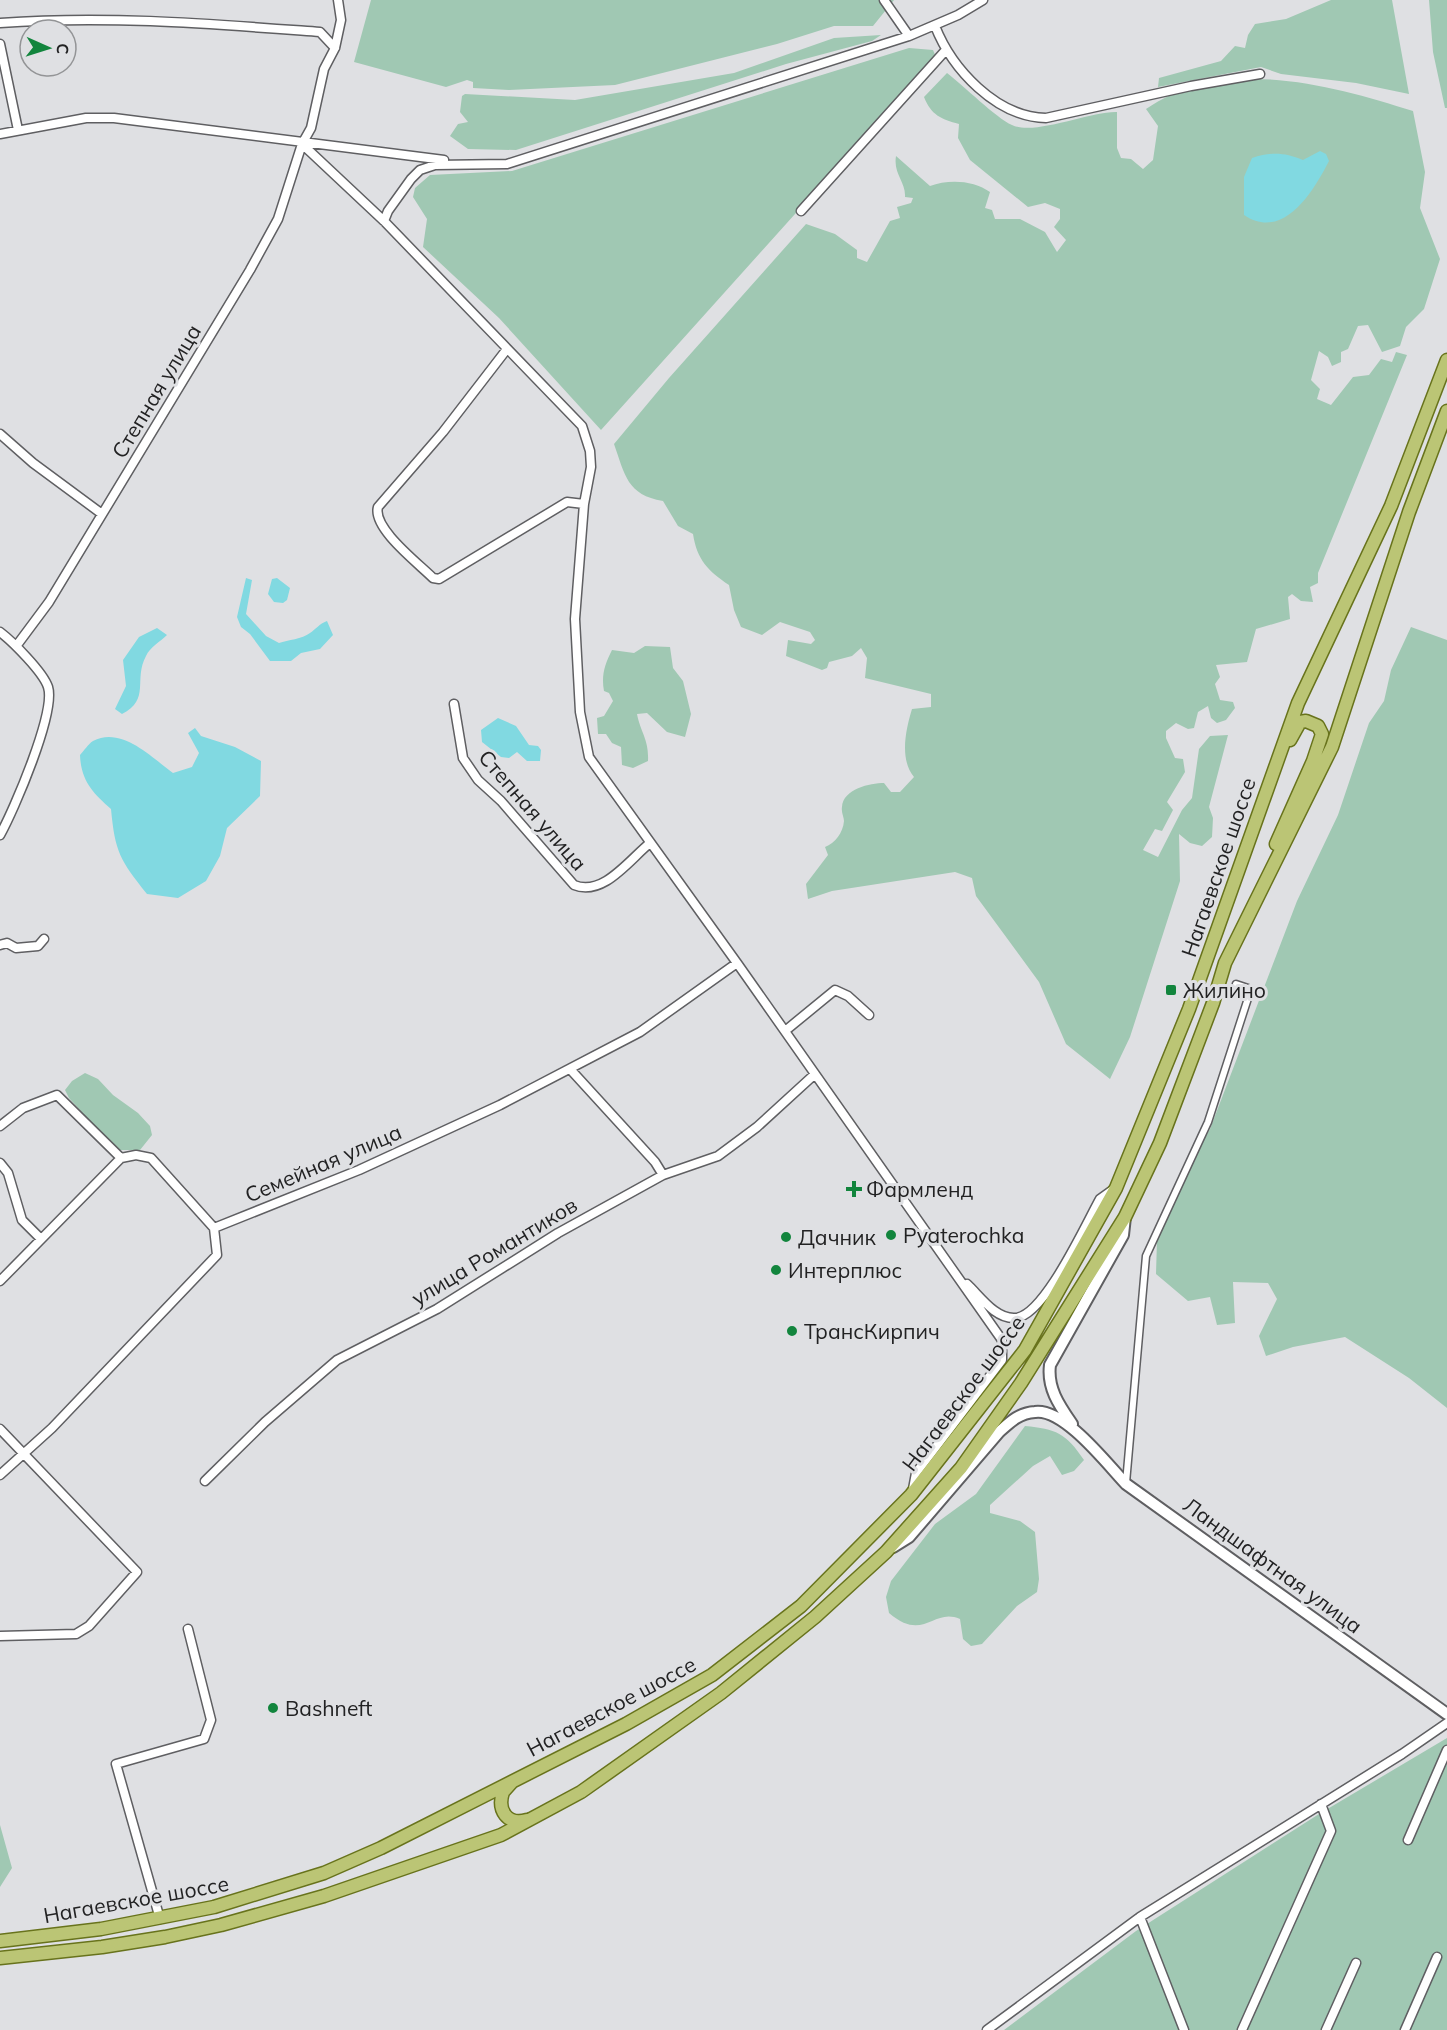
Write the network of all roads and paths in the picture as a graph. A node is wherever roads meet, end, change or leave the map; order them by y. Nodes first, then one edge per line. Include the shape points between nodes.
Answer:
1 (338, 0) edge
2 (884, 0) edge
3 (983, 0) edge
4 (0, 23) edge
5 (935, 26) junction
6 (909, 36) junction
7 (0, 44) edge
8 (335, 48) junction
9 (945, 51) junction
10 (1260, 74) dead end
11 (18, 130) junction
12 (0, 134) edge
13 (302, 144) junction
14 (474, 164) junction
15 (801, 212) dead end
16 (384, 221) junction
17 (507, 349) junction
18 (1447, 360) edge
19 (1447, 411) edge
20 (0, 434) edge
21 (584, 504) junction
22 (102, 514) junction
23 (0, 632) edge
24 (17, 645) junction
25 (454, 704) dead end
26 (0, 835) edge
27 (650, 843) junction
28 (1234, 880) junction
29 (1262, 885) junction
30 (44, 939) dead end
31 (0, 945) edge
32 (737, 963) junction
33 (1236, 984) dead end
34 (869, 1015) dead end
35 (785, 1031) junction
36 (570, 1069) junction
37 (815, 1074) junction
38 (0, 1126) edge
39 (121, 1158) junction
40 (0, 1163) edge
41 (663, 1175) junction
42 (1116, 1188) junction
43 (1125, 1217) junction
44 (213, 1228) junction
45 (41, 1239) junction
46 (960, 1278) junction
47 (0, 1281) edge
48 (0, 1429) edge
49 (1083, 1439) junction
50 (25, 1454) junction
51 (0, 1475) edge
52 (205, 1481) dead end
53 (1126, 1484) junction
54 (911, 1495) junction
55 (886, 1552) junction
56 (188, 1629) dead end
57 (0, 1636) edge
58 (1447, 1714) edge
59 (1447, 1723) edge
60 (1447, 1750) edge
61 (520, 1776) junction
62 (1321, 1804) junction
63 (539, 1816) junction
64 (1408, 1840) dead end
65 (1140, 1917) junction
66 (160, 1919) junction
67 (0, 1941) edge
68 (1437, 1957) dead end
69 (0, 1958) edge
70 (1356, 1962) dead end
71 (987, 2030) edge
72 (1184, 2030) edge
73 (1242, 2030) edge
74 (1326, 2030) edge
75 (1405, 2030) edge

1 - 8 street, Степная улица via 341,20
2 - 6 street
3 - 5 street
4 - 8 street via 170,20 320,32
5 - 6 street
5 - 9 street
6 - 14 street via 507,164
7 - 11 street
8 - 13 street, Степная улица via 324,69 311,128
9 - 10 street via 956,66 996,101 1018,114 1046,118
9 - 15 street
11 - 12 street
11 - 13 street via 86,118 114,118
13 - 14 street
13 - 16 street
13 - 22 street, Степная улица via 278,219 265,245
14 - 16 street via 435,165 420,170
16 - 17 street
17 - 21 street via 582,426 591,467
17 - 21 street via 378,507 378,520 433,578 439,579 567,502
18 - 28 main road, Нагаевское шоссе via 1391,506 1298,703
19 - 29 main road, Нагаевское шоссе via 1409,512 1332,747
20 - 22 street via 33,464
21 - 27 street via 575,619 580,712 589,757
22 - 24 street, Степная улица via 49,602
23 - 24 street
24 - 26 street via 48,687 49,708 15,809
25 - 27 street, Степная улица via 463,758 478,780 574,885 584,889 606,882
27 - 32 street
28 - 29 main road via 1248,859 1294,731 1300,722 1314,723 1322,734 1319,745
28 - 42 main road, Нагаевское шоссе via 1165,1070
29 - 43 main road, Нагаевское шоссе via 1225,963 1160,1143
30 - 31 street via 38,946
32 - 35 street
32 - 36 street, Семейная улица via 640,1032
33 - 53 street via 1251,989 1208,1122 1146,1256
34 - 35 street via 849,996 835,990
35 - 37 street
36 - 41 street via 656,1162
36 - 44 street, Семейная улица via 500,1106 359,1170
37 - 41 street, улица Романтиков via 757,1127 718,1156
37 - 46 street
38 - 39 street via 23,1108 57,1095
39 - 44 street via 151,1158
39 - 45 street
40 - 45 street via 8,1173 22,1220
41 - 52 street, улица Романтиков via 558,1233 437,1309 337,1360
42 - 46 street via 1101,1199 1044,1297 1025,1315 1003,1316
42 - 54 main road, Нагаевское шоссе via 1025,1350
43 - 49 street via 1124,1235 1050,1365 1048,1379 1053,1393
43 - 55 main road, Нагаевское шоссе via 1066,1314 961,1468
44 - 50 street via 217,1255
45 - 47 street
46 - 54 street via 997,1330 1002,1340 1002,1360 916,1473
48 - 50 street
49 - 53 street, Ландшафтная улица
49 - 55 street via 1049,1413 1037,1411 1016,1418 999,1432 909,1537
50 - 51 street
50 - 57 street via 137,1572 89,1626 76,1634
53 - 58 street, Ландшафтная улица
54 - 61 main road, Нагаевское шоссе via 801,1606 752,1647 671,1701
55 - 63 main road, Нагаевское шоссе via 815,1617 721,1693 610,1772
56 - 66 street via 211,1720 204,1739 116,1764
59 - 62 street
60 - 64 street
61 - 63 main road via 503,1792 502,1812 515,1822
61 - 66 main road, Нагаевское шоссе via 332,1870 248,1898
62 - 65 street
62 - 73 street via 1331,1831
63 - 69 main road, Нагаевское шоссе via 486,1841 267,1913 165,1937
65 - 71 street
65 - 72 street
66 - 67 main road, Нагаевское шоссе
68 - 75 street
70 - 74 street

